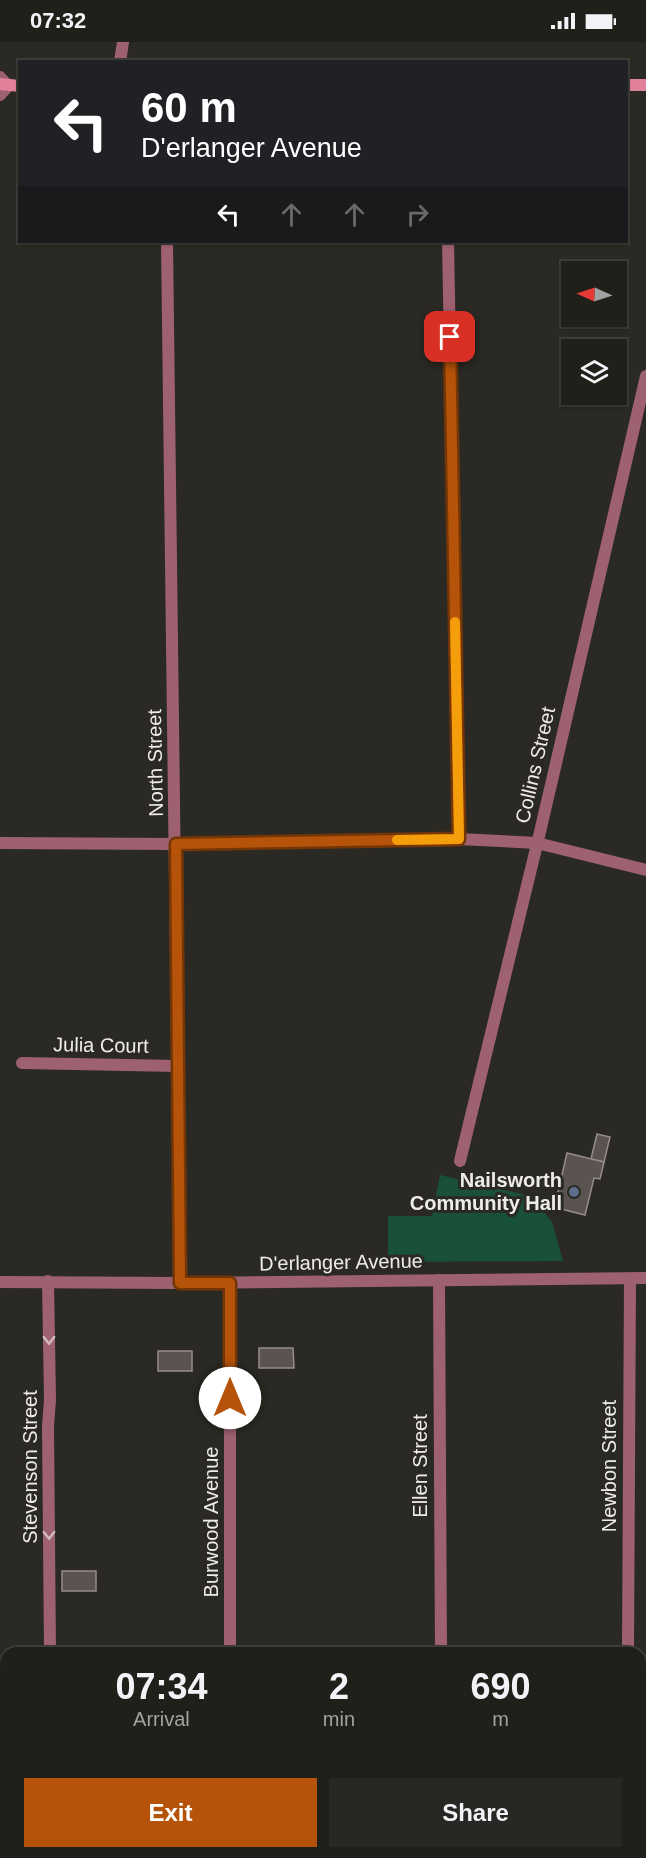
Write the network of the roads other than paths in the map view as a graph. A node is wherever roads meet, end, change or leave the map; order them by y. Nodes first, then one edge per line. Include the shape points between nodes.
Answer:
1 (123, 42) edge
2 (120, 60) edge
3 (628, 85) edge
4 (646, 85) edge
5 (167, 243) edge
6 (448, 243) edge
7 (646, 376) edge
8 (459, 839) junction
9 (0, 843) edge
10 (537, 843) junction
11 (176, 844) junction
12 (646, 870) edge
13 (22, 1063) dead end
14 (178, 1066) junction
15 (460, 1161) dead end
16 (646, 1278) edge
17 (630, 1279) junction
18 (439, 1280) junction
19 (48, 1281) junction
20 (0, 1282) edge
21 (180, 1283) junction
22 (230, 1283) junction
23 (50, 1647) edge
24 (230, 1647) edge
25 (441, 1647) edge
26 (628, 1647) edge

1 - 2 street
3 - 4 street
5 - 11 street, North Street
6 - 8 street
7 - 10 street, Collins Street
8 - 10 street
8 - 11 street
9 - 11 street
10 - 12 street
10 - 15 street, Collins Street
11 - 14 street, North Street
13 - 14 street, Julia Court
14 - 21 street, North Street
16 - 17 street, D'erlanger Avenue
17 - 18 street, D'erlanger Avenue
17 - 26 street, Newbon Street
18 - 22 street, D'erlanger Avenue
18 - 25 street, Ellen Street
19 - 20 street, D'erlanger Avenue
19 - 21 street, D'erlanger Avenue
19 -> 23 street, Stevenson Street
21 - 22 street, D'erlanger Avenue
22 - 24 street, Burwood Avenue

